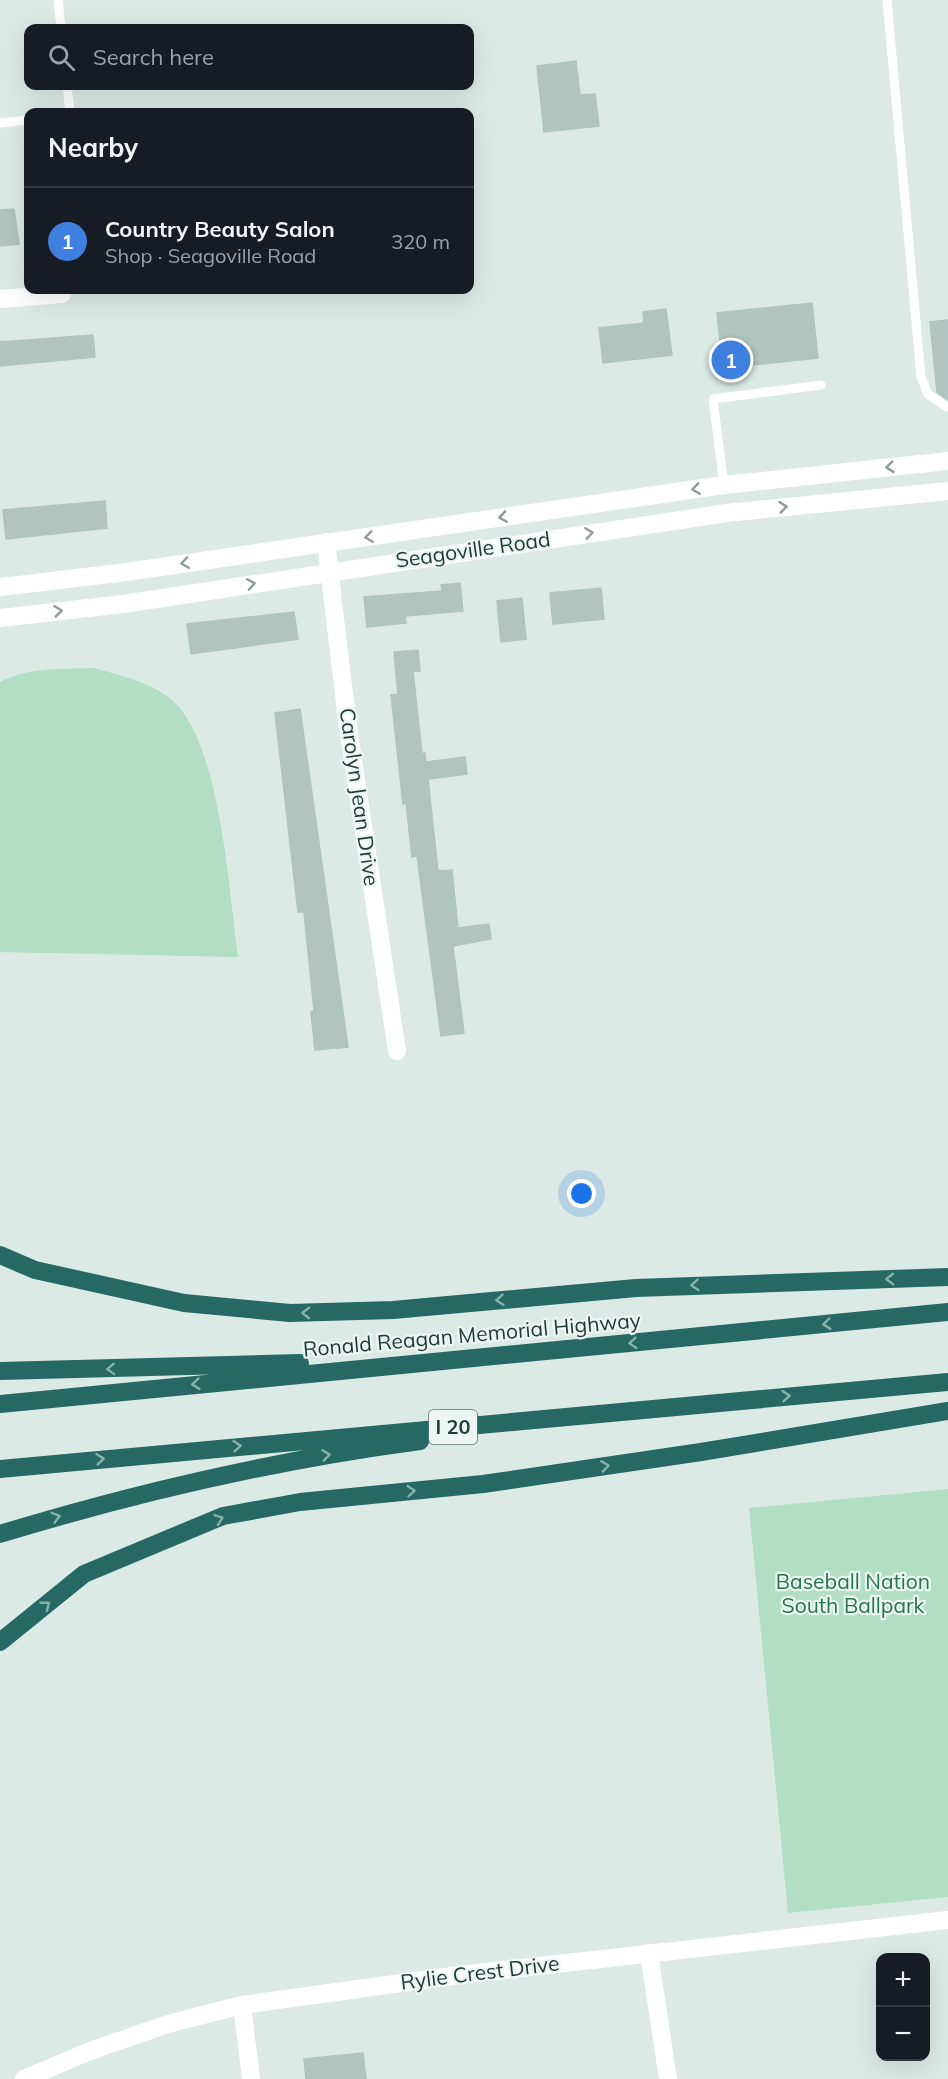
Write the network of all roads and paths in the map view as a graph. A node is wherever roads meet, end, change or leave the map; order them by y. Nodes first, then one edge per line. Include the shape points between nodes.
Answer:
1 (58, 0) edge
2 (887, 0) edge
3 (61, 24) edge
4 (67, 90) edge
5 (70, 108) edge
6 (24, 120) edge
7 (0, 123) edge
8 (62, 294) dead end
9 (0, 299) edge
10 (821, 385) dead end
11 (948, 410) edge
12 (948, 461) edge
13 (724, 485) junction
14 (948, 491) edge
15 (727, 513) junction
16 (326, 543) junction
17 (331, 571) junction
18 (0, 587) edge
19 (0, 618) edge
20 (398, 1051) dead end
21 (0, 1255) edge
22 (948, 1277) edge
23 (948, 1312) edge
24 (547, 1351) junction
25 (0, 1371) edge
26 (948, 1382) edge
27 (728, 1401) junction
28 (0, 1404) edge
29 (948, 1411) edge
30 (0, 1469) edge
31 (0, 1534) edge
32 (0, 1642) edge
33 (948, 1920) edge
34 (649, 1953) junction
35 (242, 2005) junction
36 (24, 2079) edge
37 (251, 2079) edge
38 (668, 2079) edge

1 - 3 lane
2 - 11 lane via 920,371 928,394
4 - 5 lane
6 - 7 lane
8 - 9 main road
10 - 13 lane via 713,399
12 -> 13 main road, Seagoville Road
13 - 15 main road
13 -> 16 main road, Seagoville Road
15 -> 14 main road, Seagoville Road
17 -> 15 main road, Seagoville Road
16 - 17 main road, Carolyn Jean Drive
16 -> 18 main road, Seagoville Road
19 -> 17 main road, Seagoville Road via 123,604
17 - 20 main road, Carolyn Jean Drive via 347,720
22 -> 21 highway via 636,1288 383,1311 290,1313 184,1304 35,1270
23 -> 24 highway, Ronald Reagan Memorial Highway
24 -> 25 highway
24 -> 28 highway, Ronald Reagan Memorial Highway
27 -> 26 highway, I 20
30 -> 27 highway, I 20
31 -> 27 highway via 108,1502 268,1464
32 -> 29 highway via 84,1574 223,1516 300,1502 540,1476
33 - 34 main road, Rylie Crest Drive
34 - 35 main road, Rylie Crest Drive via 459,1974
34 - 38 main road
35 - 36 main road, Rylie Crest Drive via 123,2039
35 - 37 main road

